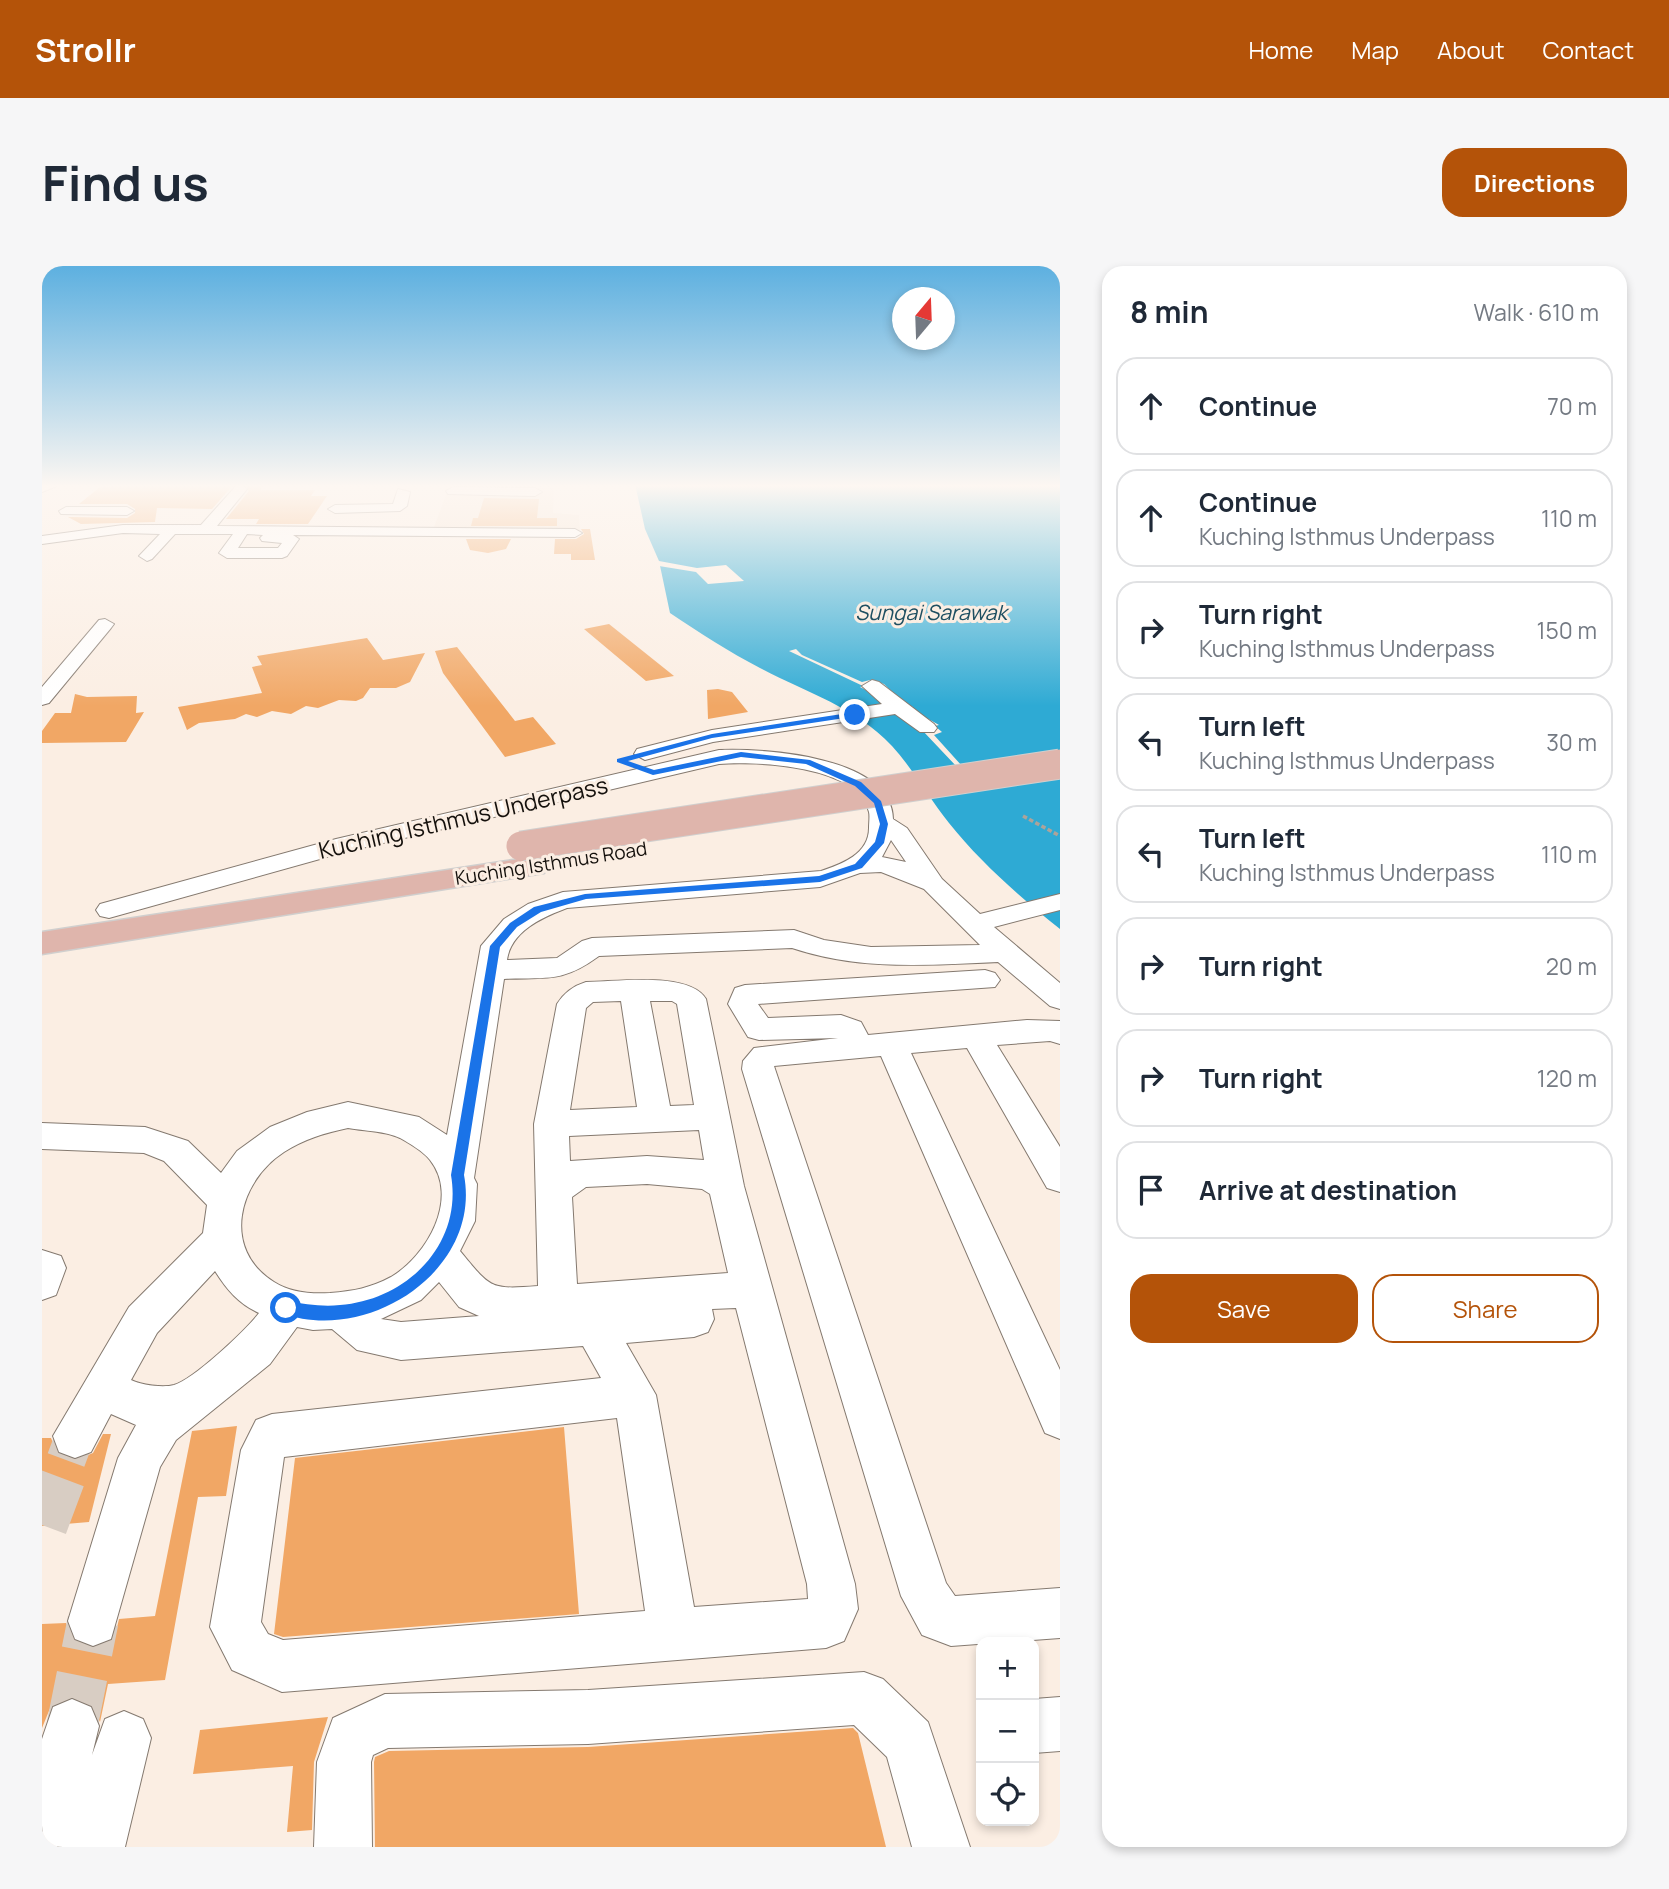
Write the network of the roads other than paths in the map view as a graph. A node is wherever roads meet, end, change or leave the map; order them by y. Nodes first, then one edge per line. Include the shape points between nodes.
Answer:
1 (105, 624) dead end
2 (872, 686) dead end
3 (42, 699) edge
4 (899, 706) junction
5 (927, 727) dead end
6 (1060, 764) edge
7 (653, 772) junction
8 (1060, 783) edge
9 (884, 824) junction
10 (527, 856) junction
11 (859, 866) junction
12 (933, 884) junction
13 (1060, 902) edge
14 (109, 910) junction
15 (42, 919) edge
16 (973, 923) junction
17 (42, 943) edge
18 (1005, 953) junction
19 (491, 970) junction
20 (985, 981) dead end
21 (634, 992) junction
22 (1060, 999) edge
23 (1060, 1033) edge
24 (976, 1036) junction
25 (875, 1045) junction
26 (713, 1117) junction
27 (656, 1119) junction
28 (551, 1124) junction
29 (42, 1136) edge
30 (458, 1175) junction
31 (1060, 1178) edge
32 (726, 1185) junction
33 (554, 1191) junction
34 (225, 1200) junction
35 (221, 1240) junction
36 (441, 1256) junction
37 (42, 1267) edge
38 (42, 1283) edge
39 (751, 1289) junction
40 (689, 1294) junction
41 (558, 1302) junction
42 (286, 1308) junction
43 (342, 1312) junction
44 (594, 1328) junction
45 (1047, 1363) edge
46 (104, 1389) junction
47 (635, 1395) junction
48 (181, 1406) junction
49 (1060, 1418) edge
50 (75, 1436) tunnel mouth
51 (1060, 1613) edge
52 (93, 1621) tunnel mouth
53 (674, 1634) junction
54 (1060, 1724) edge
55 (1039, 1726) edge
56 (44, 1847) edge
57 (96, 1847) edge
58 (343, 1847) edge
59 (941, 1847) edge

1 - 3 street
2 - 4 street
4 - 5 street
4 - 7 street via 712,736 620,760
6 - 10 main road, Kuching Isthmus Road, bridge
7 - 9 street, Kuching Isthmus Underpass via 741,754 807,762 858,784 878,802
7 - 14 street, Kuching Isthmus Underpass via 323,850
8 - 10 main road, Kuching Isthmus Road
9 - 11 street via 879,843
9 - 12 street, Kuching Isthmus Underpass via 898,833
10 - 14 main road, Kuching Isthmus Road
10 - 17 main road, Kuching Isthmus Road
11 - 12 street via 881,864 902,869
11 - 19 street via 820,879 563,900 537,909 514,925 495,946
12 - 16 street
13 - 16 street
14 - 15 main road, Kuching Isthmus Road
16 - 18 street
18 - 19 street via 863,956 794,939 592,947 564,967
18 - 22 street
19 - 30 street
20 - 25 street via 745,995 743,1004 759,1029 841,1026
21 - 26 street via 678,991 691,999
21 - 27 street
21 - 28 street via 586,992 572,1004
23 - 24 street
24 - 25 street
24 - 31 street
25 - 45 street
25 - 51 street via 765,1056 758,1069 926,1596 940,1617 951,1621
26 - 27 street
26 - 32 street
27 - 28 street
28 - 33 street
29 - 34 street via 145,1140 176,1151
30 - 34 street via 446,1153 428,1135 377,1116 348,1115 318,1121 268,1144 242,1170
30 - 36 street via 460,1215
32 - 33 street via 709,1175 647,1170 578,1173
32 - 39 street
33 - 41 street
34 - 35 street
35 - 42 street via 231,1269 254,1293
35 - 46 street via 143,1320
36 - 41 street via 473,1295 501,1307
36 - 43 street via 399,1293
37 - 38 street via 47,1268
39 - 40 street
39 - 53 street via 831,1584 833,1609 826,1623
40 - 41 street
40 - 44 street via 694,1319
42 - 43 street
42 - 48 street via 255,1350
43 - 44 street via 371,1337 401,1341
44 - 47 street
45 - 49 street
46 - 48 street via 138,1405
46 - 50 street
47 - 53 street
47 - 53 street via 272,1436 263,1450 235,1627 250,1653 282,1666
48 - 52 street via 161,1425 139,1458
54 - 55 street
56 - 57 street via 98,1732
58 - 59 street via 344,1762 352,1737 385,1721 588,1717 864,1698 909,1741

